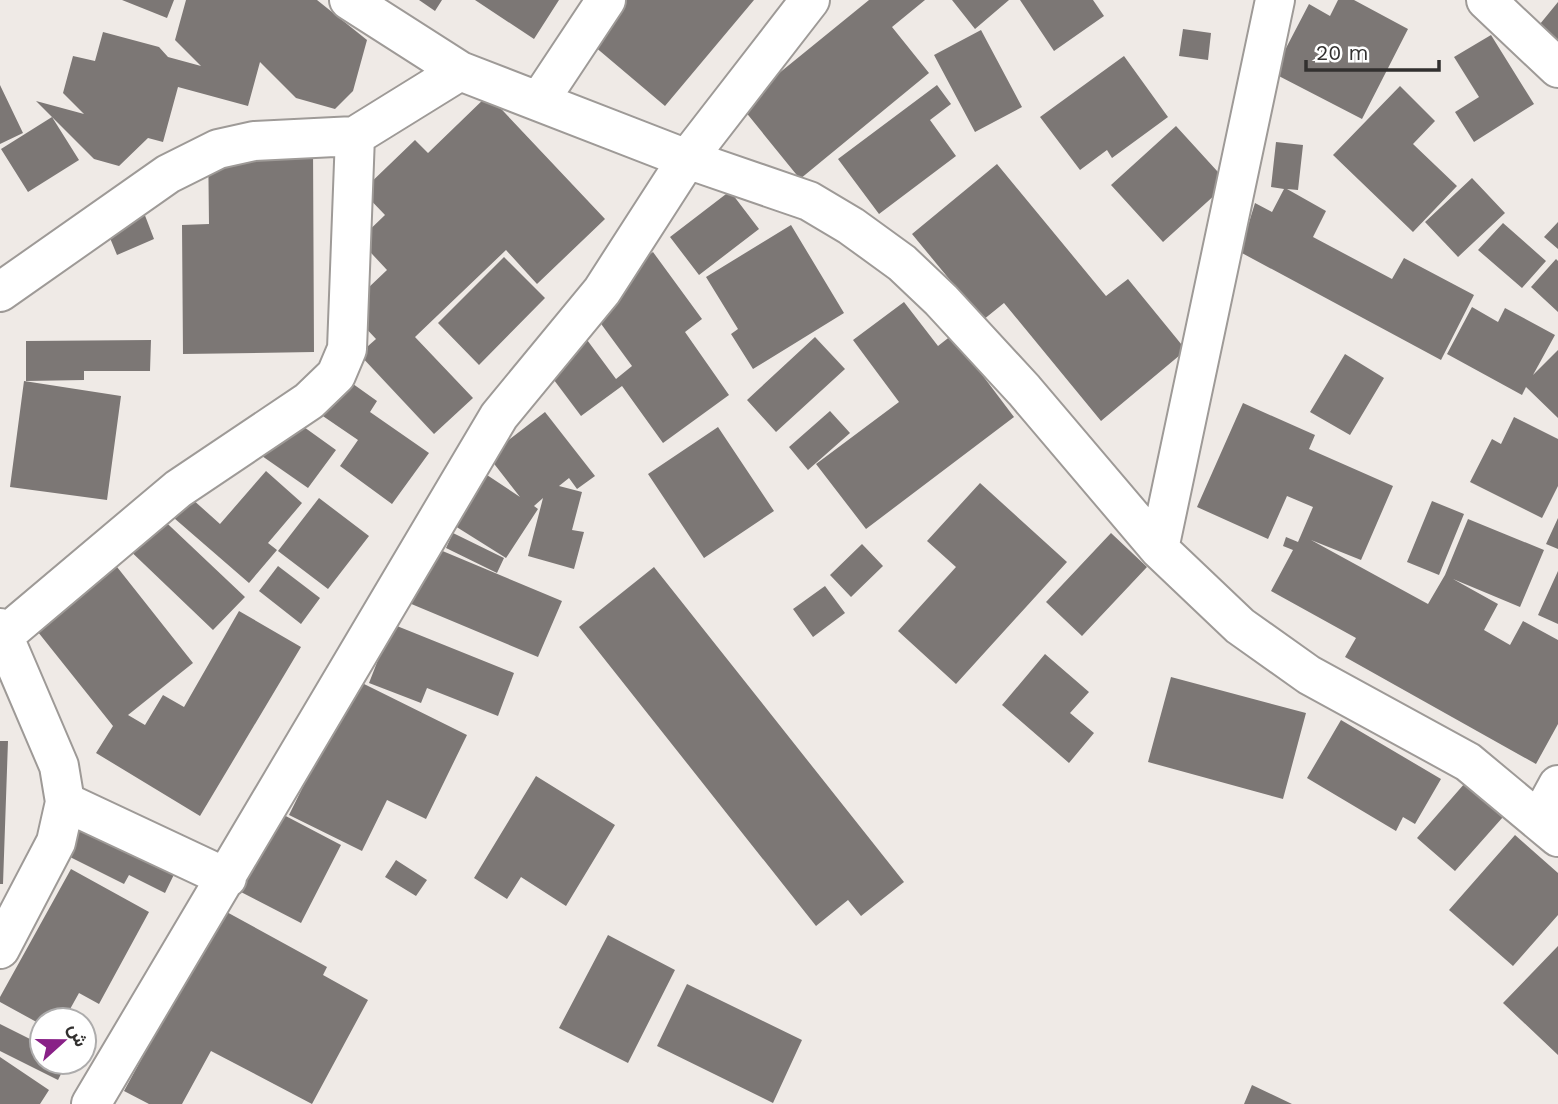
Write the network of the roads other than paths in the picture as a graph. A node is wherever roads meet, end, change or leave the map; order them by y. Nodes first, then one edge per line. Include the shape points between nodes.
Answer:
1 (349, 0) edge
2 (606, 0) edge
3 (810, 0) edge
4 (1275, 0) edge
5 (1486, 0) edge
6 (1558, 68) edge
7 (460, 71) junction
8 (538, 101) junction
9 (355, 136) junction
10 (687, 159) junction
11 (0, 292) edge
12 (1159, 549) junction
13 (2, 634) edge
14 (1558, 785) edge
15 (65, 802) junction
16 (1548, 828) edge
17 (227, 878) junction
18 (0, 949) edge
19 (91, 1104) edge

1 - 7 street
2 - 8 street
3 - 10 street
4 - 12 street
5 - 6 street
7 - 8 street
7 - 9 street
8 - 10 street
9 - 11 street via 254,141 218,149 168,174
9 - 13 street via 347,349 336,375 309,401 178,489
10 - 12 street via 809,201 902,263 1024,390
10 - 17 street via 602,291 499,416
12 - 16 street via 1240,626 1309,675 1468,762
13 - 15 street via 59,766
14 - 16 street
15 - 17 street
15 - 18 street via 56,842
17 - 19 street

